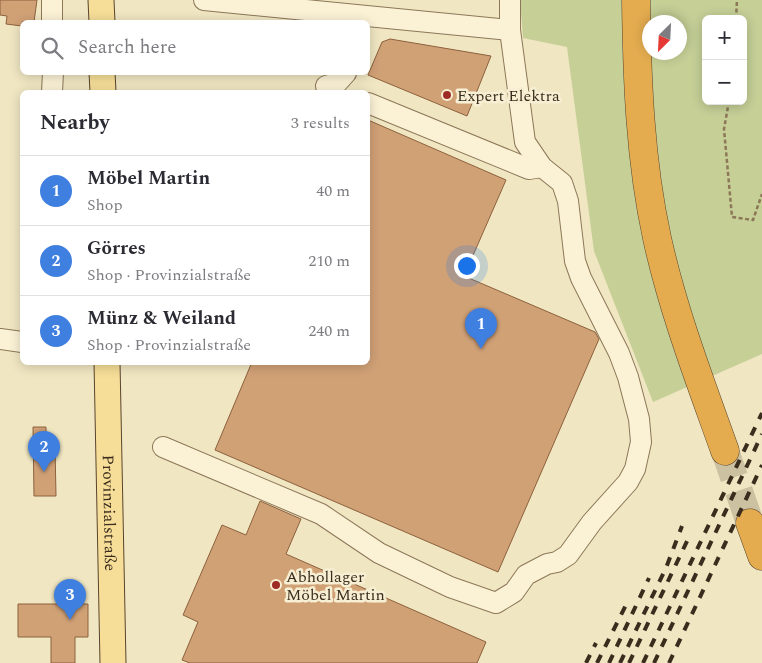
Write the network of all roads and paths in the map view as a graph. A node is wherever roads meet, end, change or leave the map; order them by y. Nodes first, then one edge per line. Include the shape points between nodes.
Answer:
1 (52, 0) edge
2 (101, 0) edge
3 (204, 0) edge
4 (510, 0) edge
5 (636, 0) edge
6 (737, 0) edge
7 (267, 3) edge
8 (301, 5) edge
9 (736, 15) edge
10 (354, 19) edge
11 (52, 20) edge
12 (102, 20) edge
13 (368, 20) edge
14 (370, 20) edge
15 (510, 30) junction
16 (53, 75) edge
17 (102, 75) edge
18 (52, 90) edge
19 (102, 90) edge
20 (370, 104) edge
21 (727, 105) edge
22 (542, 167) junction
23 (762, 194) edge
24 (0, 339) edge
25 (20, 342) edge
26 (107, 365) edge
27 (163, 447) dead end
28 (725, 451) tunnel mouth
29 (750, 523) tunnel mouth
30 (762, 556) edge
31 (113, 663) edge

1 - 11 street
2 - 12 main road
3 - 7 street
4 - 15 street
5 - 28 highway via 637,78 645,163 657,238 688,346
6 - 9 path
7 - 8 street
8 - 10 street
10 - 13 street
14 - 15 street
15 - 22 street via 525,142
16 - 18 street
17 - 19 main road
20 - 22 street via 529,169
21 - 23 path via 724,129 732,217 753,220
22 - 27 street via 562,183 568,201 575,261 628,377 639,419 641,442 628,482 568,555 526,575 509,597 496,603 379,553 321,514
24 - 25 street
26 - 31 main road, Provinzialstraße
29 - 30 highway

